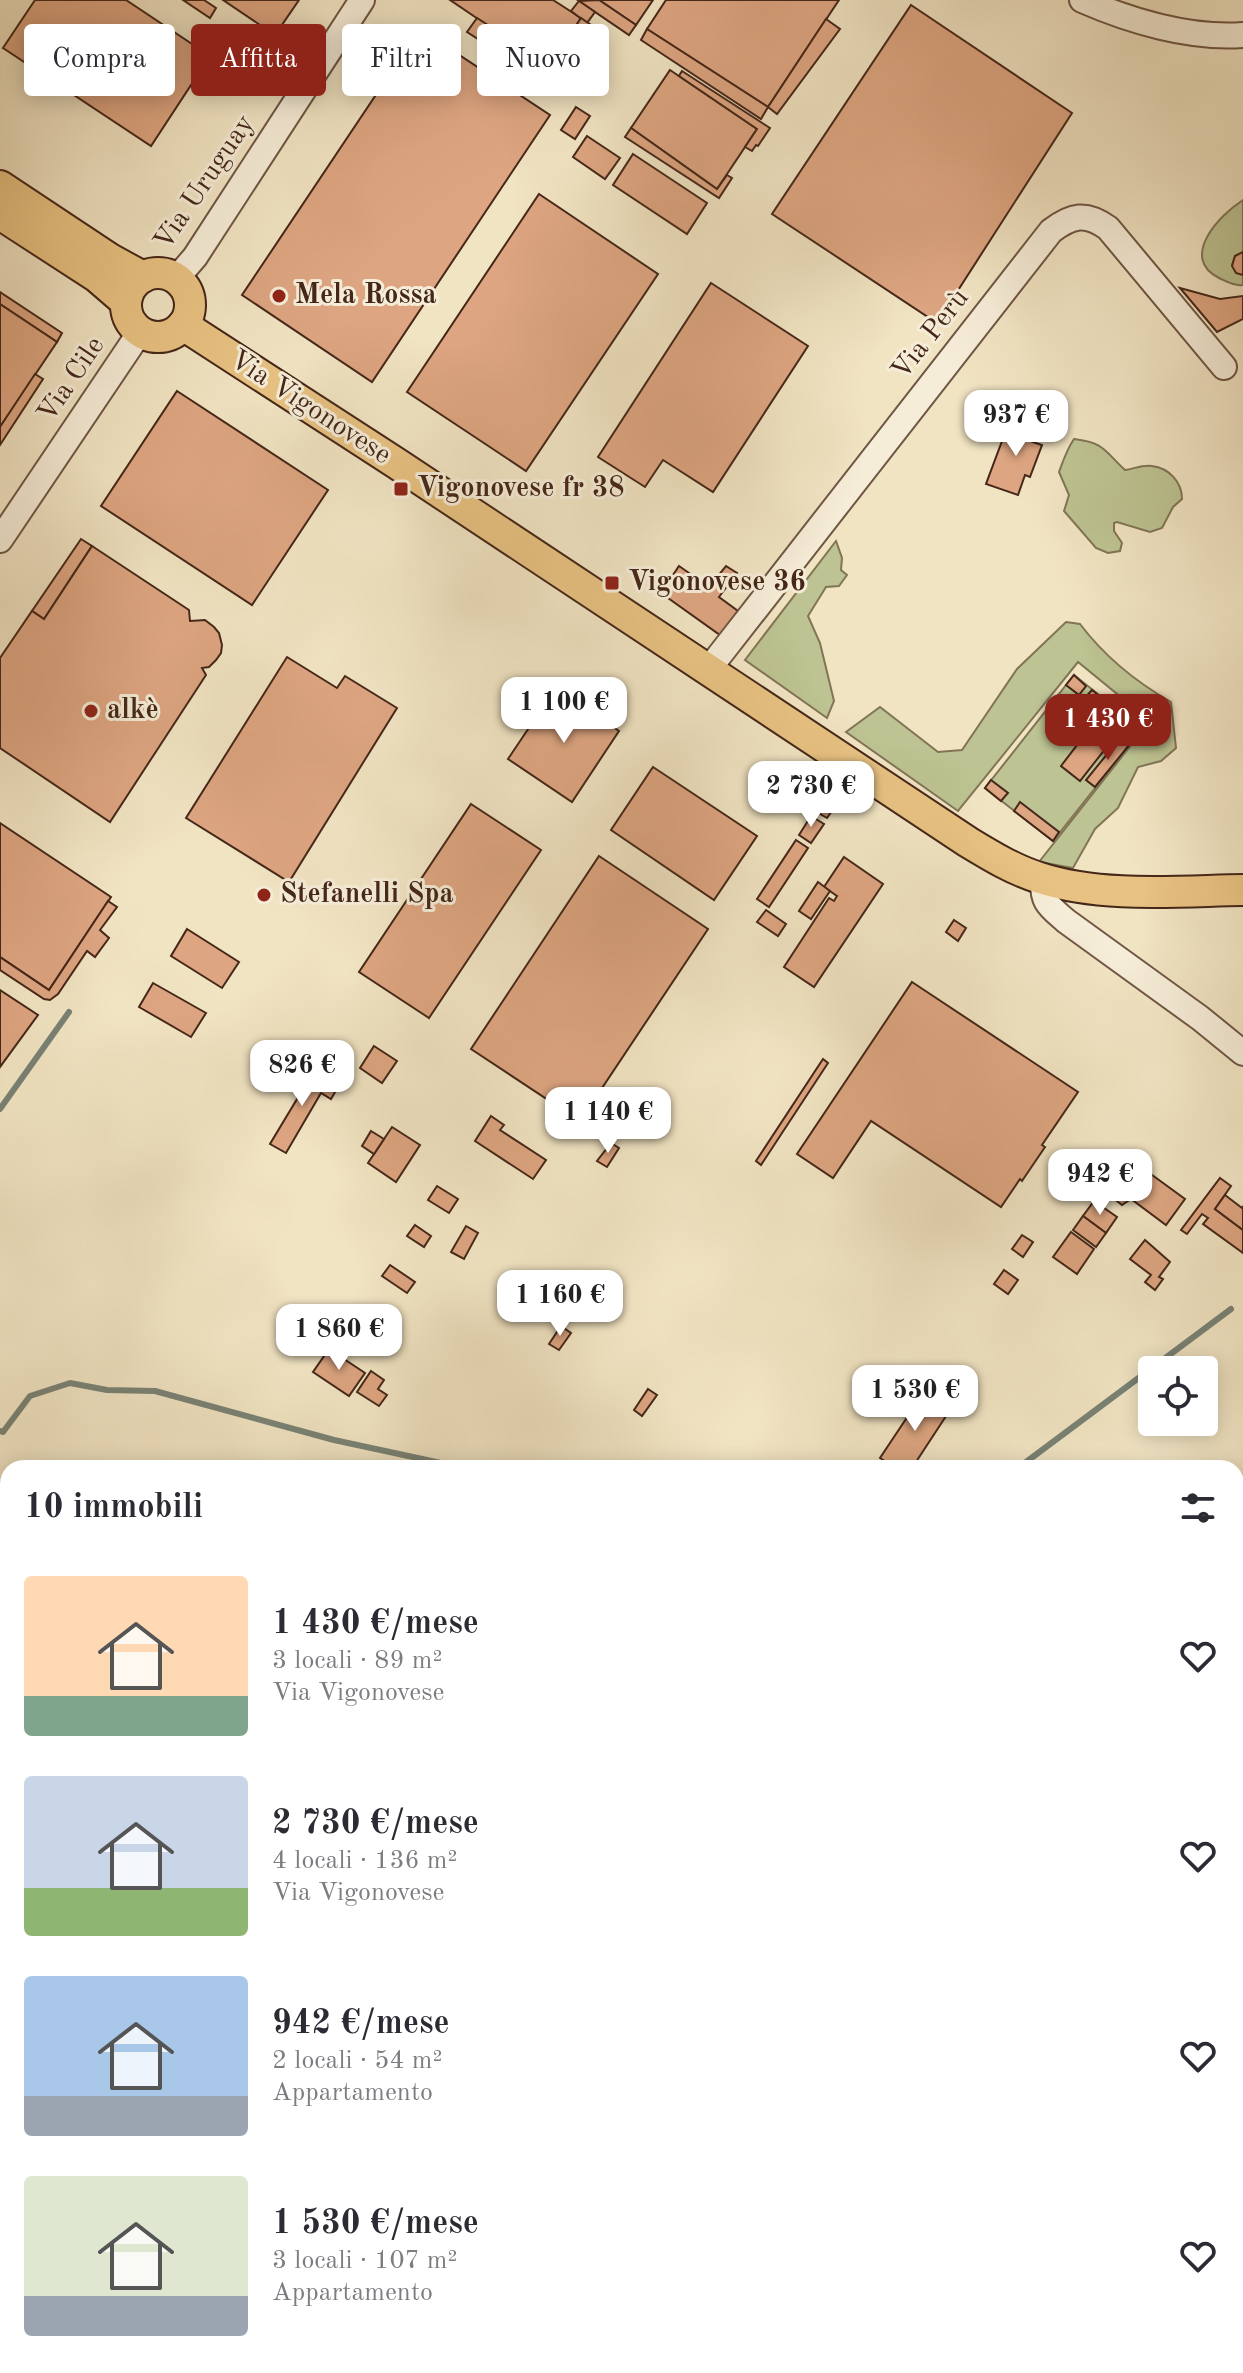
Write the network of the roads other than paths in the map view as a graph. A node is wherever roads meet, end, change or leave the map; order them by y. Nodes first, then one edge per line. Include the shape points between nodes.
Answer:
1 (362, 0) edge
2 (1082, 0) edge
3 (1243, 35) edge
4 (0, 186) edge
5 (0, 214) edge
6 (143, 277) junction
7 (176, 279) junction
8 (126, 302) junction
9 (183, 325) junction
10 (140, 332) junction
11 (1224, 367) dead end
12 (0, 540) edge
13 (708, 670) junction
14 (1043, 879) junction
15 (1243, 890) edge
16 (1243, 1053) edge

1 - 7 street, Via Uruguay
2 - 3 street via 1180,30
4 - 6 main road
5 - 8 main road
6 - 7 main road via 160,273
6 - 8 main road via 132,286
7 - 9 main road via 190,305
8 - 10 main road via 129,319
9 - 10 main road via 159,337
9 - 13 main road, Via Vigonovese
10 - 12 street, Via Cile
11 - 13 street, Via Perù via 1108,228 1089,217 1061,224 987,311
13 - 14 main road, Via Vigonovese via 968,842
14 - 15 main road, Via Vigonovese via 1085,888
14 - 16 street via 1042,894 1057,913

